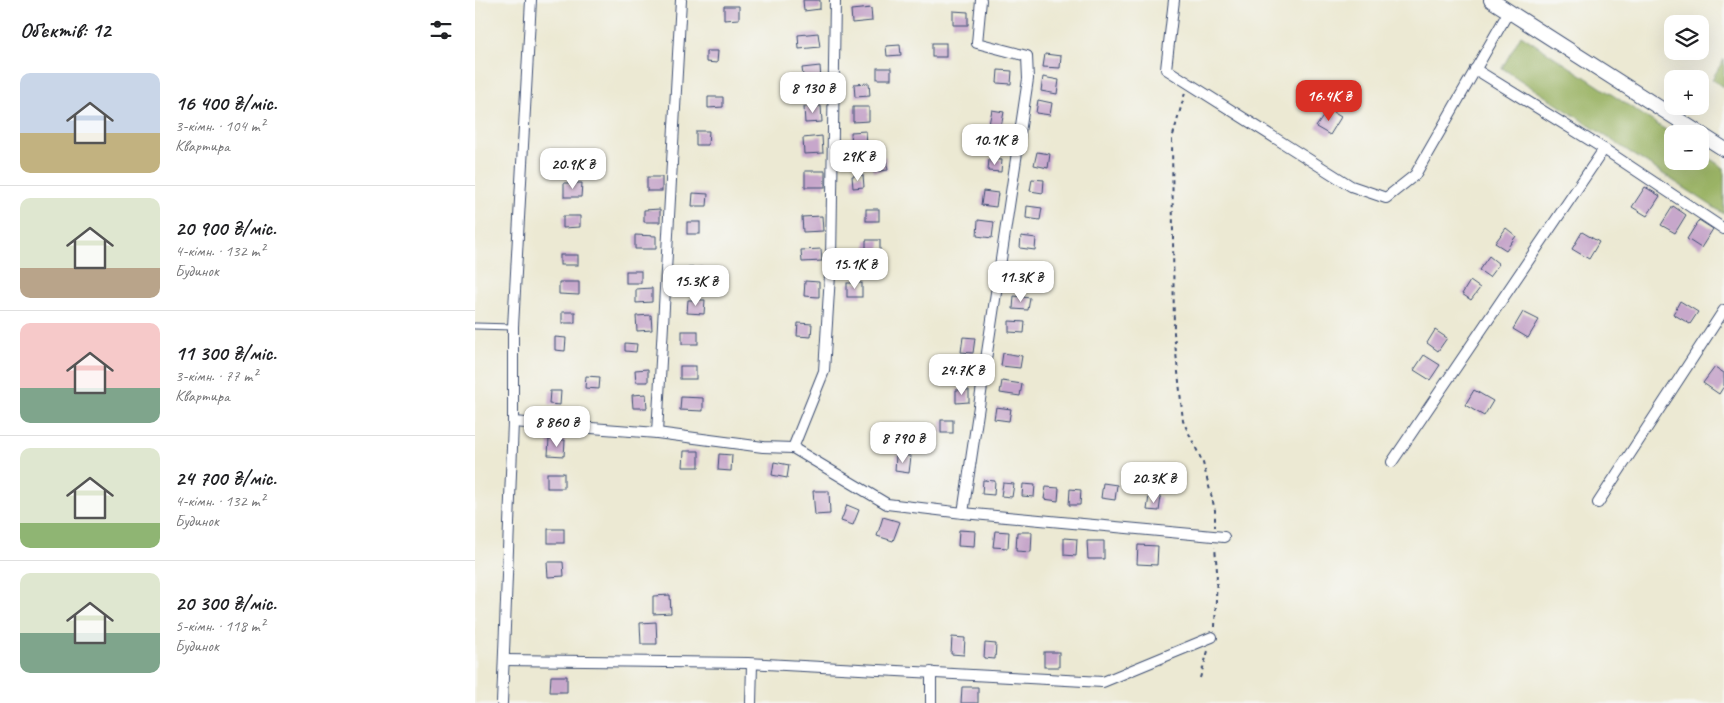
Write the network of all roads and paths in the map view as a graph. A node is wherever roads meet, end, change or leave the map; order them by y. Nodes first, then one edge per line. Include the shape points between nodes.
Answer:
1 (531, 0) edge
2 (681, 0) edge
3 (835, 0) edge
4 (981, 0) edge
5 (1174, 0) edge
6 (1491, 0) edge
7 (1509, 11) junction
8 (1475, 69) junction
9 (1187, 83) junction
10 (1604, 149) junction
11 (1724, 149) edge
12 (1724, 229) edge
13 (1724, 310) edge
14 (475, 326) edge
15 (513, 327) junction
16 (513, 422) junction
17 (657, 433) junction
18 (793, 448) junction
19 (1391, 462) dead end
20 (1598, 503) dead end
21 (963, 513) junction
22 (1219, 537) junction
23 (1212, 637) junction
24 (505, 660) junction
25 (753, 664) junction
26 (931, 672) junction
27 (1200, 678) dead end
28 (502, 703) edge
29 (751, 703) edge
30 (931, 703) edge

1 - 15 street
2 - 17 street
3 - 18 street via 831,259 824,371
4 - 21 street via 977,43 1027,56 1028,79
5 - 9 street via 1166,69
6 - 7 main road
7 - 8 street
7 - 11 main road
8 - 9 street via 1415,175 1386,198 1351,186
8 - 10 street
9 - 22 path via 1172,138 1174,333 1183,421 1203,463
10 - 12 street
10 - 19 street
13 - 20 street
14 - 15 lane
15 - 16 street
16 - 17 street
16 - 24 street
17 - 18 street
18 - 21 street via 887,504
21 - 22 street
22 - 23 path via 1216,625
23 - 26 street via 1103,682
23 - 27 path
24 - 25 street
24 - 28 street
25 - 26 street
25 - 29 street
26 - 30 street

